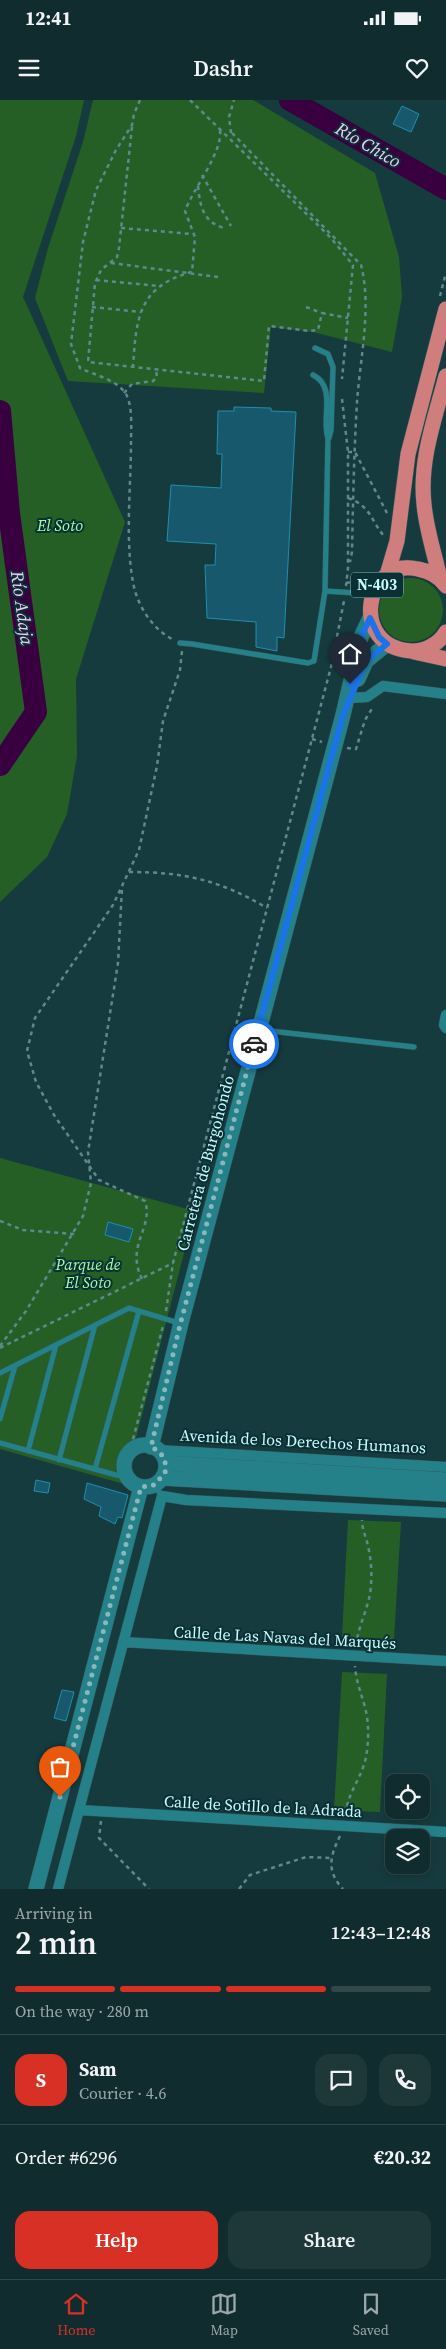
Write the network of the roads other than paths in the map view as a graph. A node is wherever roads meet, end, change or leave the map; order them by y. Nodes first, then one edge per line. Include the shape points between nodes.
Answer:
1 (446, 309) edge
2 (315, 348) dead end
3 (313, 376) dead end
4 (446, 376) edge
5 (328, 438) junction
6 (387, 575) junction
7 (443, 583) edge
8 (325, 591) junction
9 (372, 594) junction
10 (370, 618) junction
11 (446, 632) edge
12 (180, 643) road end
13 (387, 644) junction
14 (416, 652) junction
15 (446, 659) edge
16 (446, 667) edge
17 (446, 694) edge
18 (350, 698) junction
19 (343, 715) junction
20 (258, 1029) junction
21 (414, 1047) dead end
22 (139, 1311) junction
23 (181, 1323) junction
24 (95, 1325) junction
25 (56, 1345) junction
26 (15, 1366) junction
27 (0, 1373) edge
28 (0, 1419) edge
29 (0, 1443) edge
30 (154, 1448) junction
31 (28, 1451) junction
32 (59, 1460) junction
33 (446, 1467) edge
34 (95, 1469) junction
35 (122, 1476) junction
36 (446, 1480) edge
37 (157, 1482) junction
38 (446, 1494) edge
39 (446, 1513) edge
40 (123, 1642) junction
41 (446, 1661) edge
42 (79, 1810) junction
43 (446, 1832) edge
44 (36, 1889) edge
45 (58, 1889) edge

1 - 6 highway via 408,454 397,541
2 - 5 lane via 328,354 333,367 332,430
3 - 5 lane via 326,388
4 - 7 highway via 426,450 423,482 424,505
5 - 8 lane
6 - 7 highway, N-403 via 400,569 414,568 428,571
6 - 9 highway, N-403
8 - 9 lane
8 - 12 lane via 314,661 308,663
9 - 10 highway, N-403
10 - 13 highway, N-403 via 379,637
10 - 19 main road, Carretera de Burgohondo via 361,637
11 - 14 highway via 433,645
13 - 14 highway via 399,650
13 - 18 main road, Carretera de Burgohondo via 366,661
14 - 15 highway
14 - 16 street
17 - 18 street via 383,686 367,697
18 - 19 main road, Carretera de Burgohondo
19 - 20 main road, Carretera de Burgohondo
20 - 21 lane
20 - 23 main road, Carretera de Burgohondo
22 - 23 lane
22 - 24 lane via 129,1308
22 - 34 lane
23 - 30 main road, Carretera de Burgohondo
24 - 25 lane
24 - 32 lane
25 - 26 lane
25 - 31 lane
26 - 27 lane
26 - 28 lane
29 - 31 lane
30 - 33 street, Avenida de los Derechos Humanos
30 - 35 main road via 138,1447 128,1455
30 - 37 main road
31 - 32 lane
32 - 34 lane
34 - 35 lane
35 - 37 main road via 135,1484
36 - 37 main road, Avenida de los Derechos Humanos
37 - 38 main road
37 - 39 street via 186,1500
37 - 40 street
37 - 44 main road via 118,1576
40 - 41 street, Calle de Las Navas del Marqués
40 - 42 street
42 - 43 street, Calle de Sotillo de la Adrada
42 - 45 street

